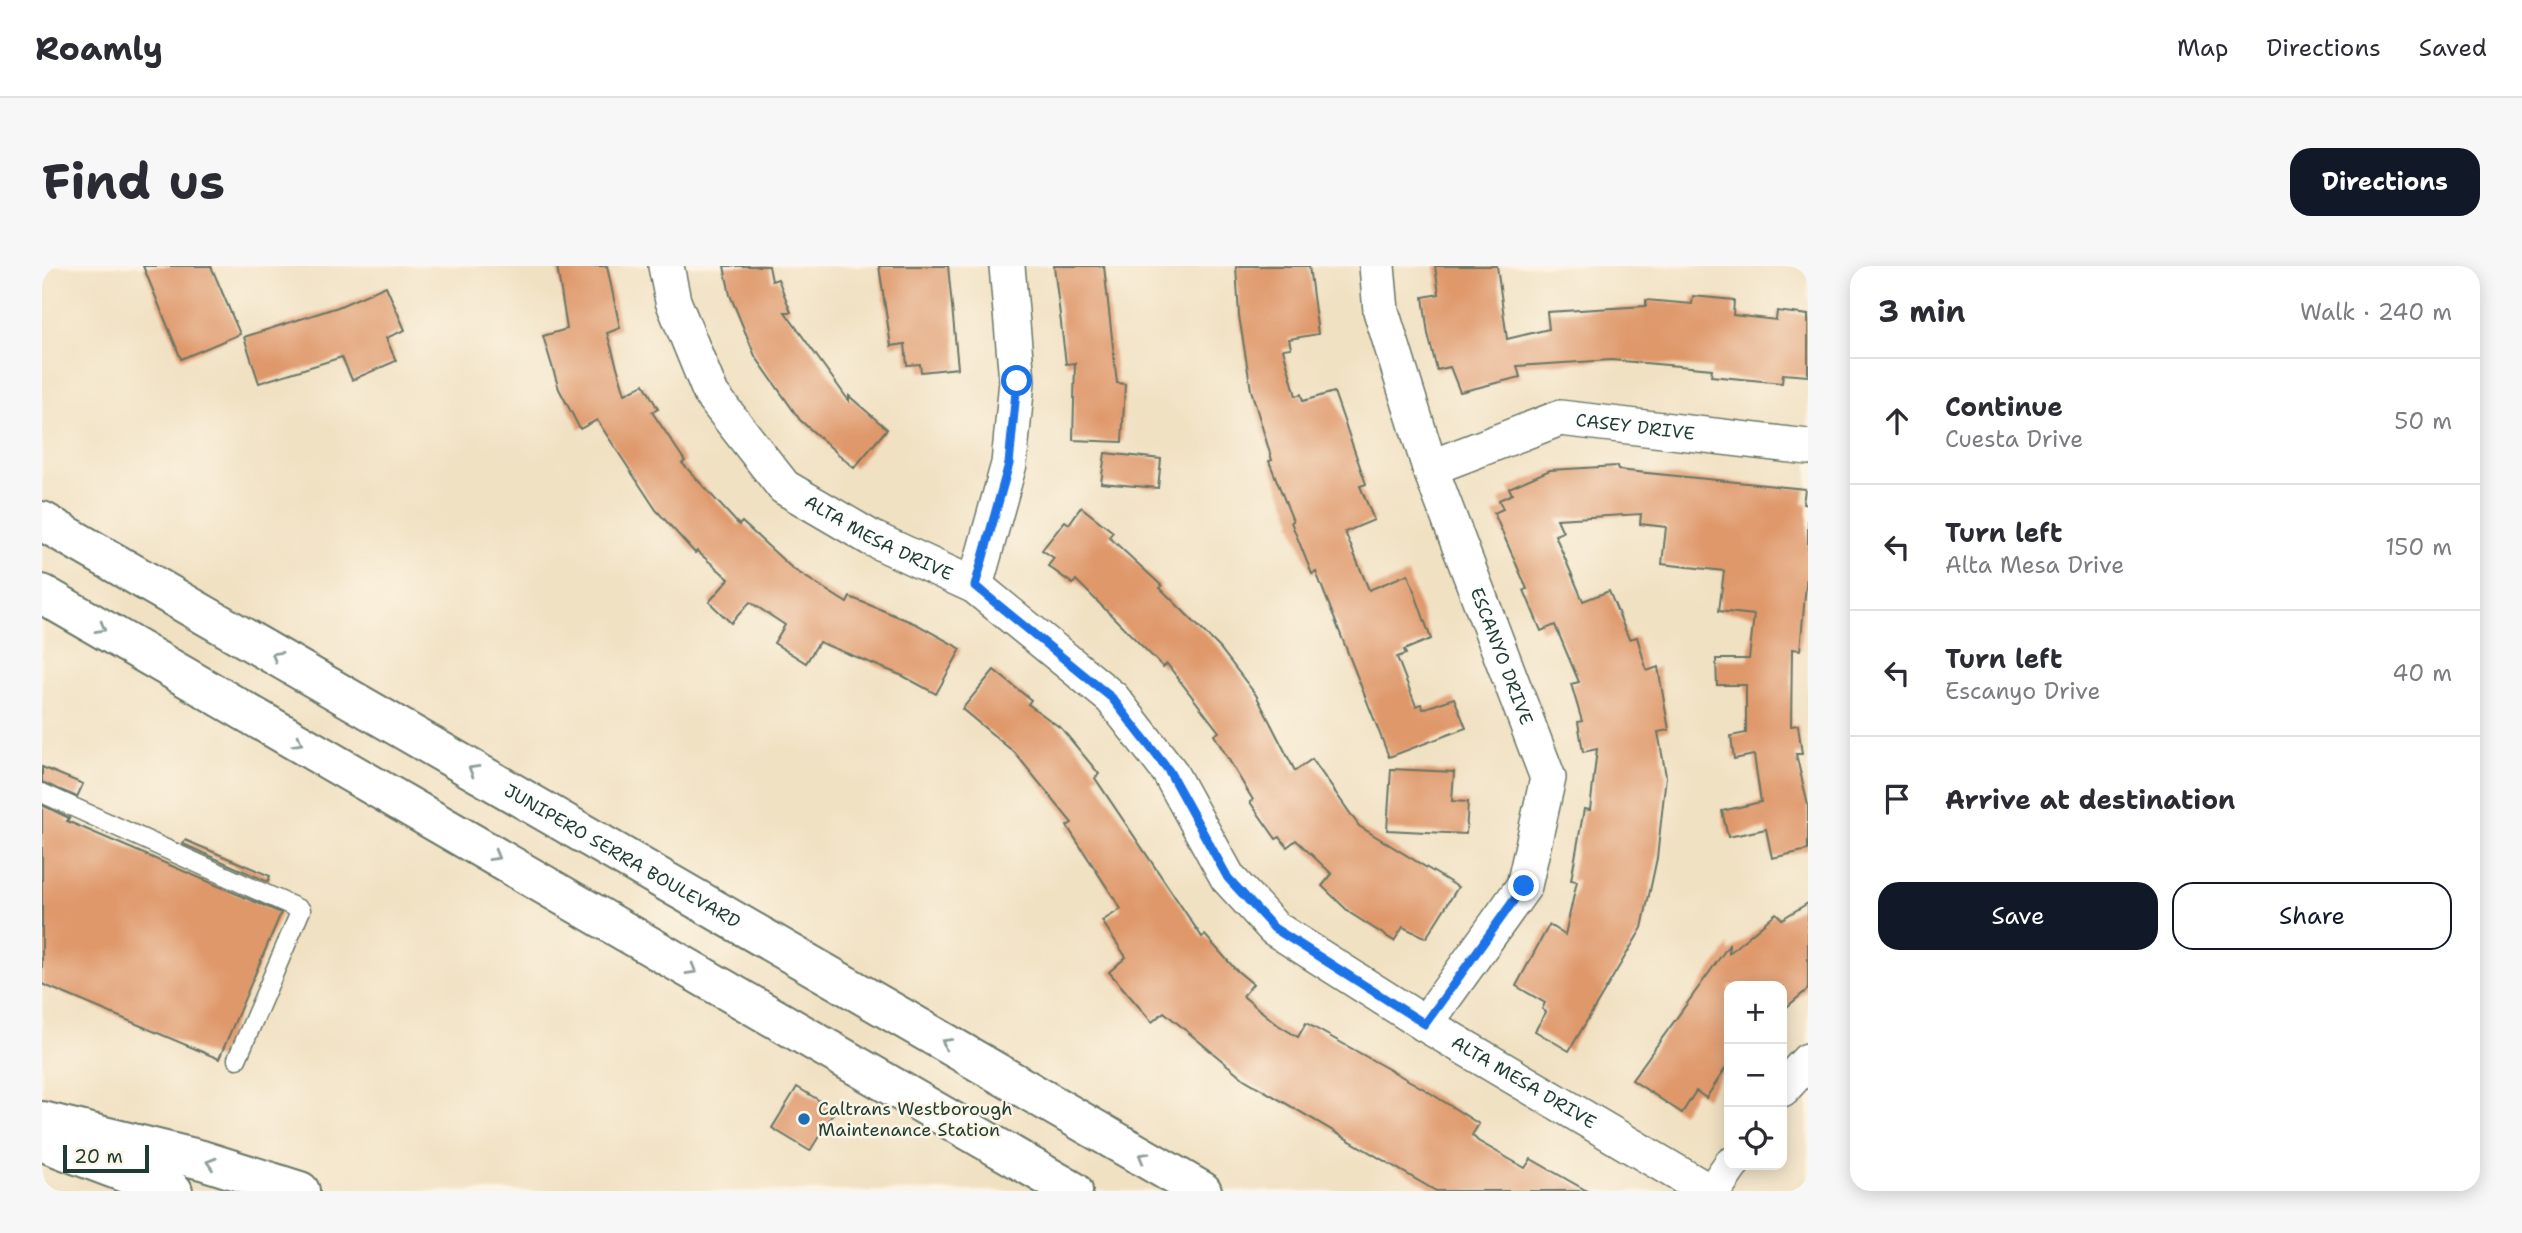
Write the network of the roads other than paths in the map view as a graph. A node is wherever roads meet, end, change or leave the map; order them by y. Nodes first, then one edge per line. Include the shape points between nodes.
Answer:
1 (666, 266) edge
2 (1007, 266) edge
3 (1377, 266) edge
4 (1808, 447) edge
5 (1430, 468) junction
6 (42, 521) edge
7 (975, 586) junction
8 (42, 594) edge
9 (42, 793) edge
10 (1425, 1024) junction
11 (237, 1059) dead end
12 (1808, 1061) edge
13 (1787, 1084) edge
14 (42, 1121) edge
15 (42, 1141) edge
16 (1727, 1170) edge
17 (173, 1191) edge
18 (300, 1191) edge
19 (1073, 1191) edge
20 (1202, 1191) edge
21 (1711, 1191) edge

1 - 7 street, ALTA MESA DRIVE via 673,301 711,394 784,487 871,538
2 - 7 street via 1017,381 1010,450
3 - 5 street, ESCANYO DRIVE via 1381,311
4 - 5 street, CASEY DRIVE via 1559,418
5 - 10 street, ESCANYO DRIVE via 1548,778 1524,886
20 -> 6 main road, JUNIPERO SERRA BOULEVARD
7 - 10 street, ALTA MESA DRIVE via 1112,698 1169,771 1228,878 1274,928
8 -> 19 main road
9 - 11 lane via 301,910
10 - 21 street, ALTA MESA DRIVE
12 - 13 street
18 -> 14 main road via 202,1160
15 - 17 main road
16 - 21 street

